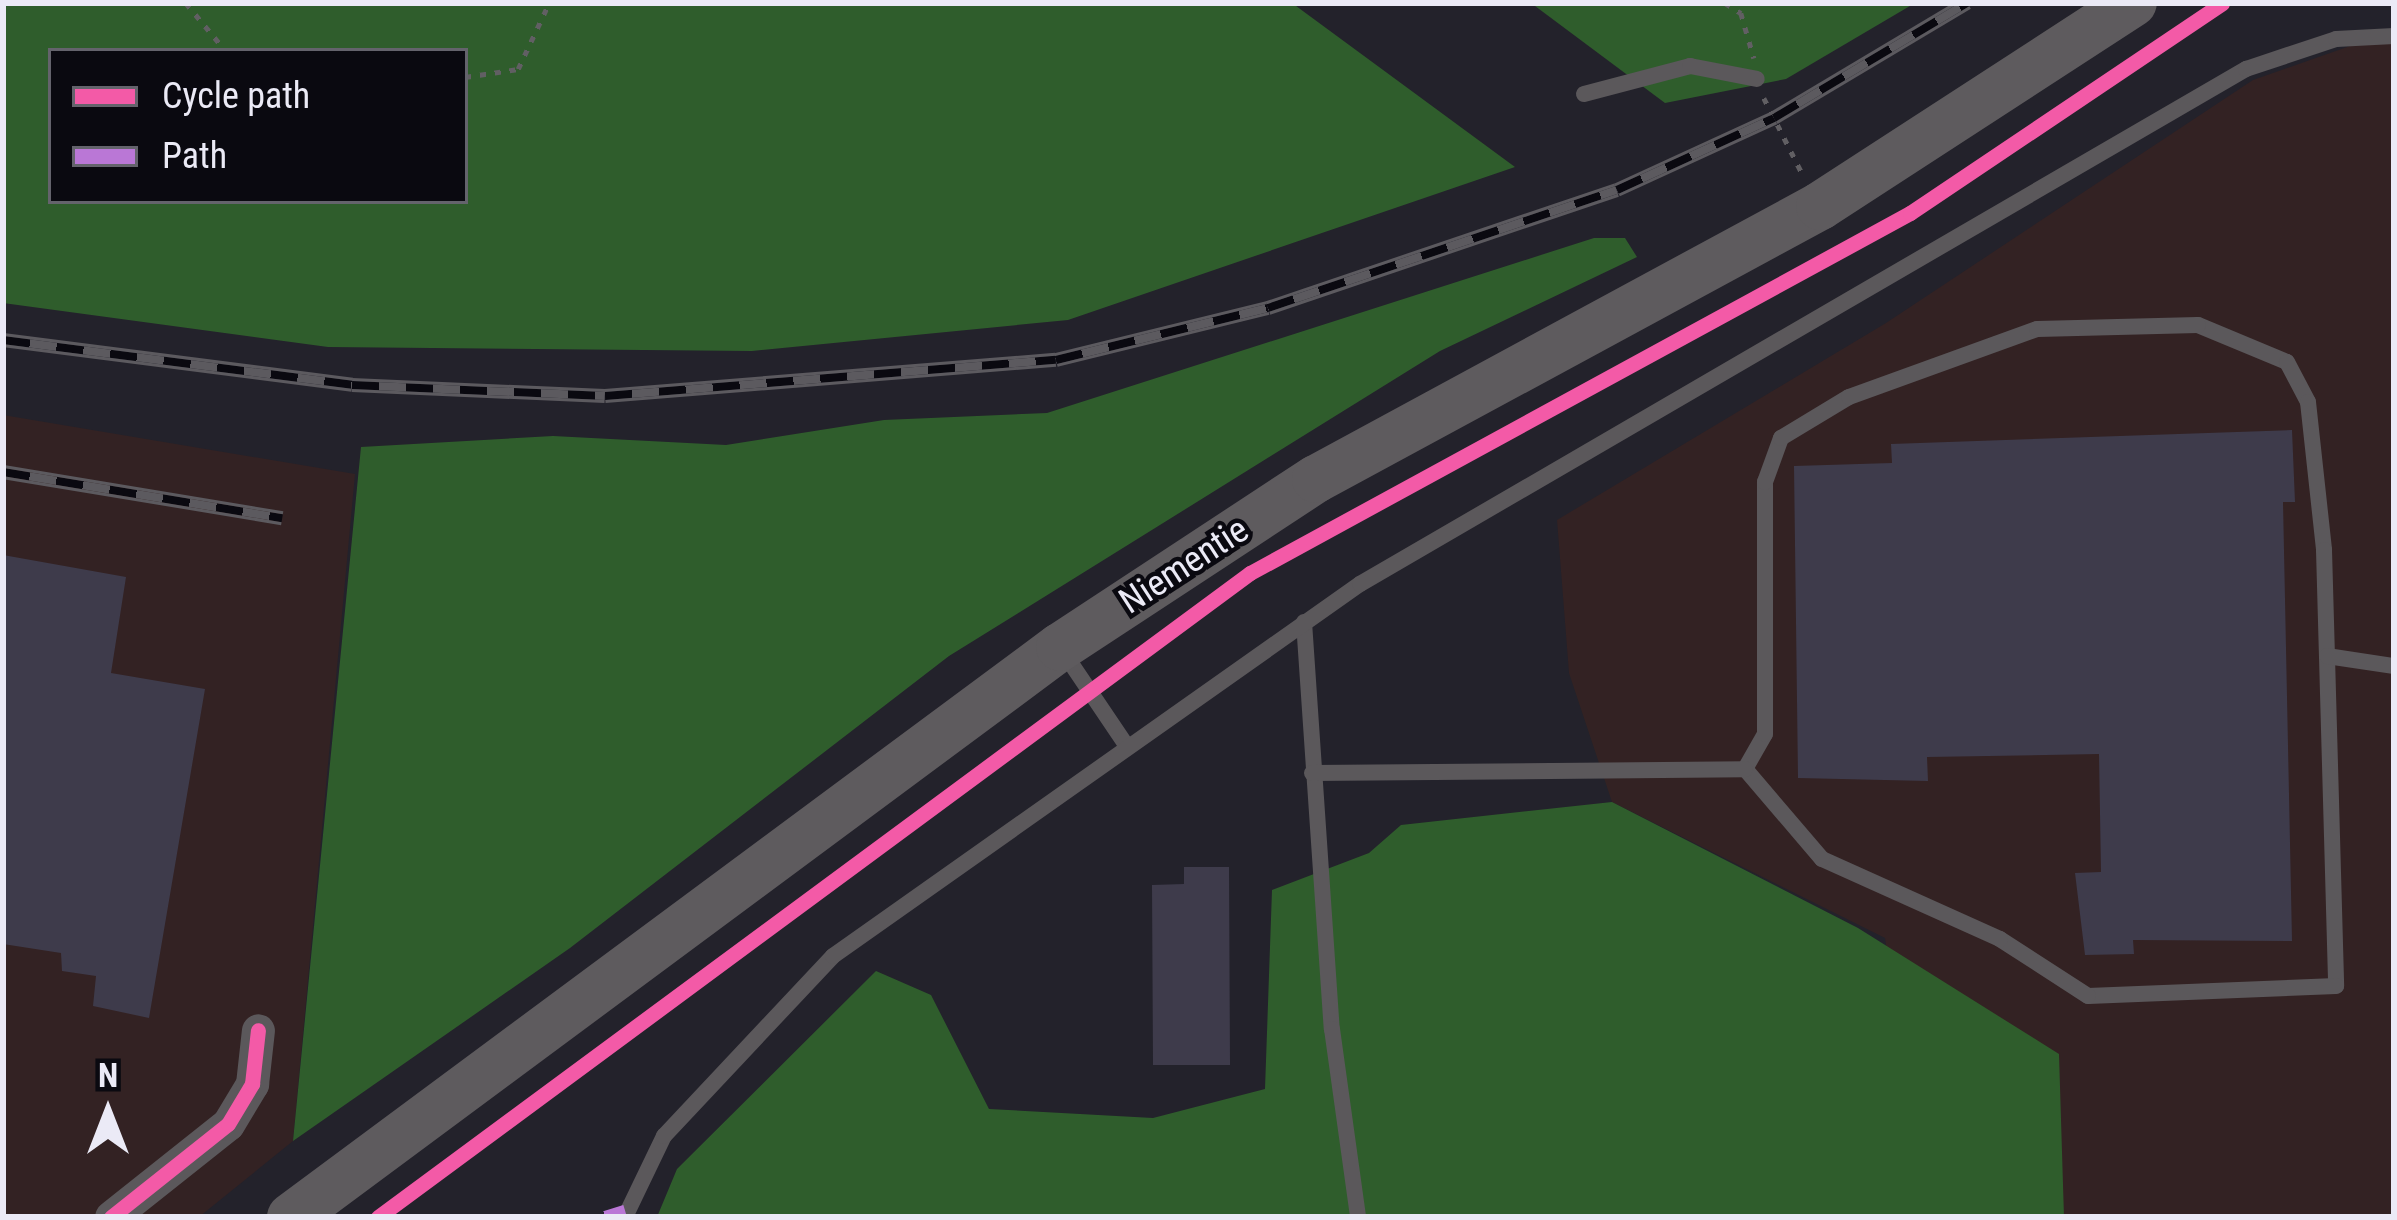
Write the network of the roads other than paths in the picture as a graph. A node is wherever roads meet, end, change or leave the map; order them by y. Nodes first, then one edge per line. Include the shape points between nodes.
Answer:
1 (2133, 3) edge
2 (2394, 35) edge
3 (1757, 79) road end
4 (1584, 94) dead end
5 (1304, 622) junction
6 (1060, 647) junction
7 (2327, 656) junction
8 (2394, 666) edge
9 (1126, 746) junction
10 (1745, 769) junction
11 (1312, 773) junction
12 (258, 1030) dead end
13 (111, 1217) edge
14 (291, 1217) edge
15 (625, 1217) edge
16 (1358, 1217) edge

1 - 6 main road, Niementie via 1820,206 1316,478
2 - 5 lane via 2336,39 2246,69
3 - 4 lane via 1690,66
5 - 9 lane
5 - 11 lane
6 - 9 lane
6 - 14 main road, Niementie
7 - 8 lane
7 - 10 lane via 2336,986 2088,996 2000,939 1822,859
7 - 10 lane via 2308,402 2287,362 2198,325 2037,329 1849,397 1781,438 1766,482 1765,734
9 - 15 lane via 833,956 664,1136
10 - 11 lane
11 - 16 lane
12 - 13 street via 252,1084 228,1124

